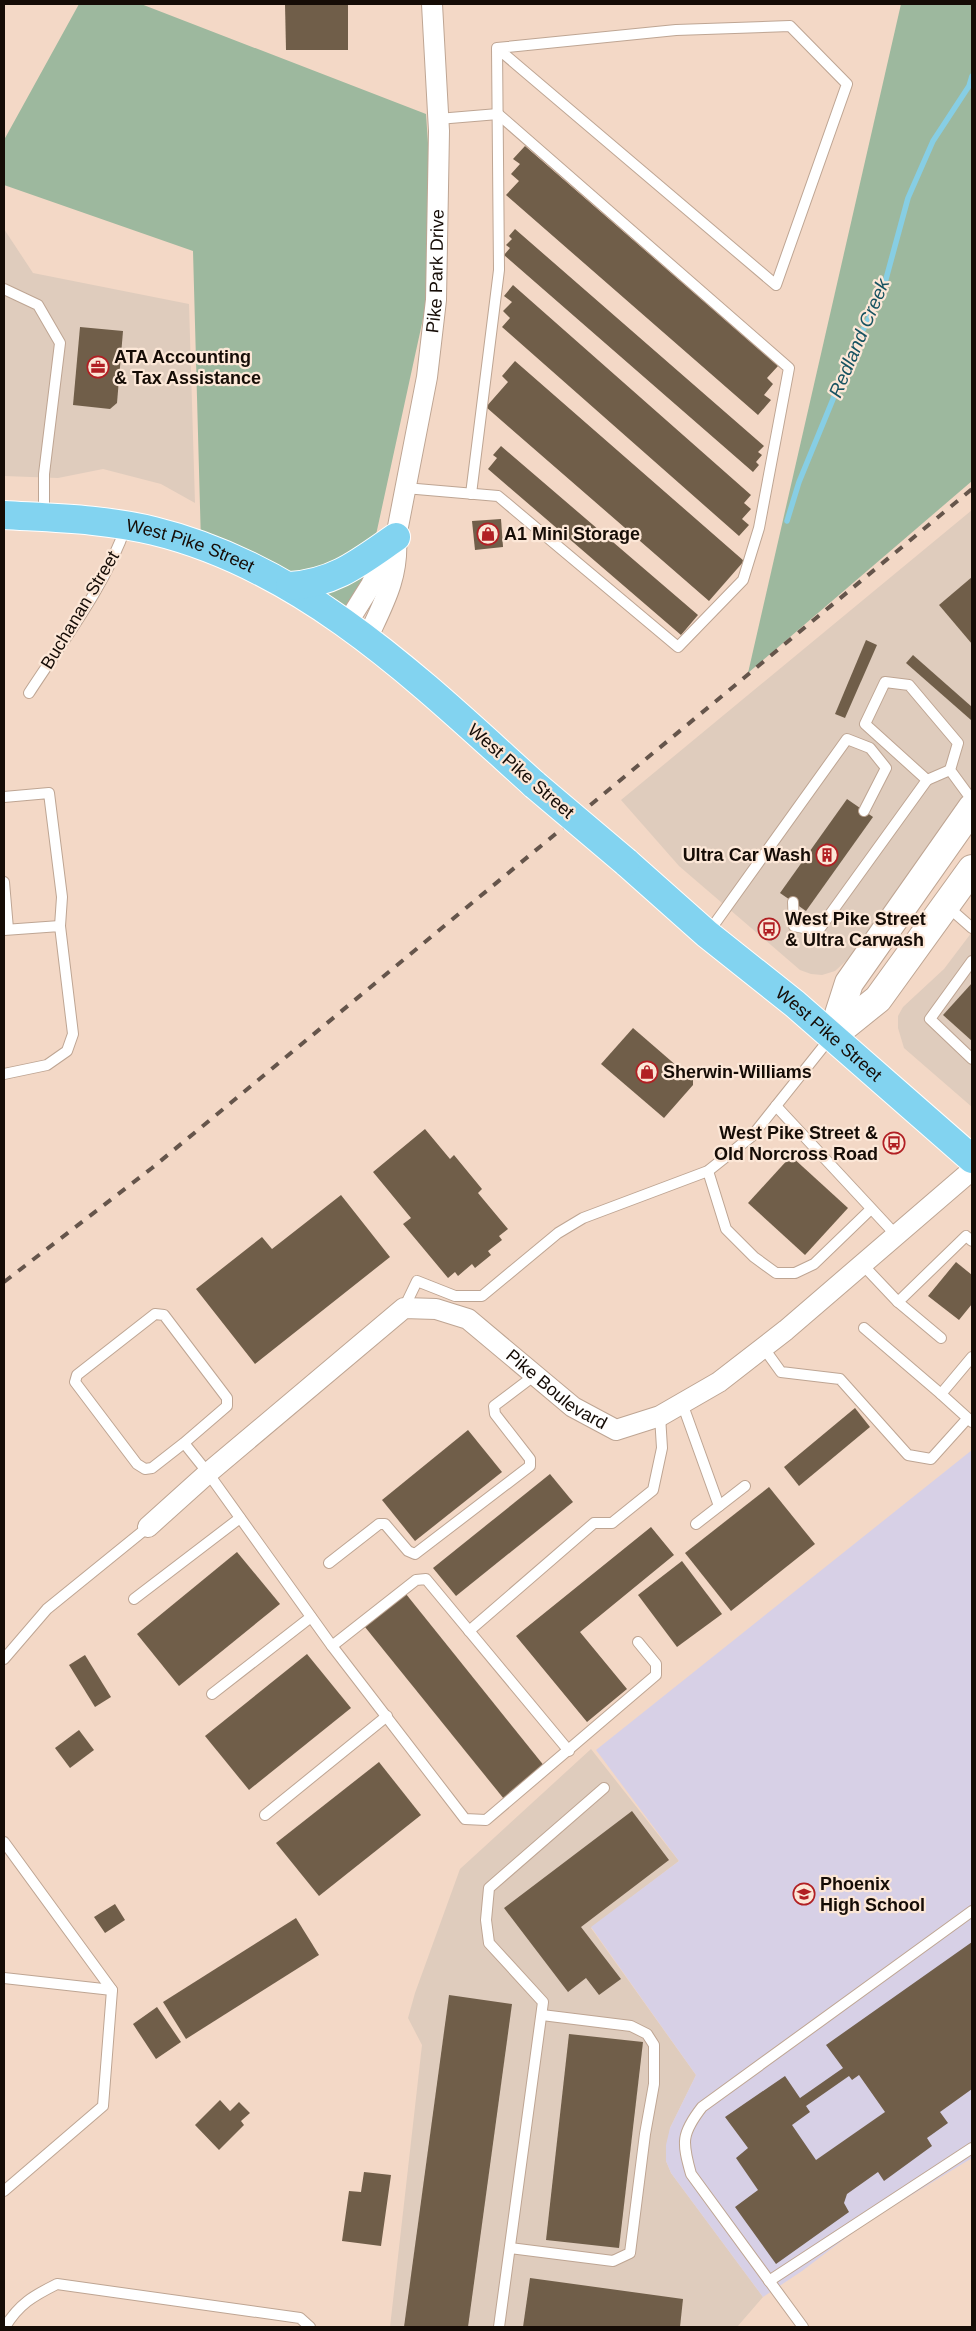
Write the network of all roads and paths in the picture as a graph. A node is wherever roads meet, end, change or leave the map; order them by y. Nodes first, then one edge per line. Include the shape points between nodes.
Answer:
1 (432, 4) edge
2 (497, 48) junction
3 (498, 114) junction
4 (438, 119) junction
5 (4, 289) edge
6 (405, 488) junction
7 (471, 494) junction
8 (4, 515) edge
9 (44, 517) junction
10 (126, 526) junction
11 (396, 536) junction
12 (290, 586) junction
13 (356, 633) junction
14 (29, 693) dead end
15 (950, 770) junction
16 (927, 780) junction
17 (4, 797) edge
18 (972, 800) edge
19 (972, 808) edge
20 (864, 811) dead end
21 (972, 868) edge
22 (4, 882) edge
23 (793, 902) dead end
24 (945, 905) junction
25 (60, 926) junction
26 (972, 928) edge
27 (6, 930) edge
28 (707, 934) junction
29 (972, 961) edge
30 (832, 1036) junction
31 (972, 1059) edge
32 (4, 1074) edge
33 (776, 1106) junction
34 (972, 1159) edge
35 (972, 1170) edge
36 (708, 1171) junction
37 (871, 1209) junction
38 (895, 1234) junction
39 (972, 1241) edge
40 (862, 1264) junction
41 (898, 1302) junction
42 (404, 1308) junction
43 (864, 1328) dead end
44 (941, 1338) dead end
45 (764, 1347) junction
46 (972, 1357) edge
47 (535, 1375) junction
48 (941, 1394) junction
49 (682, 1403) junction
50 (660, 1416) junction
51 (970, 1420) edge
52 (184, 1443) junction
53 (208, 1473) junction
54 (745, 1486) dead end
55 (719, 1506) junction
56 (240, 1518) junction
57 (696, 1524) dead end
58 (148, 1527) joint
59 (329, 1563) dead end
60 (134, 1598) dead end
61 (311, 1617) junction
62 (469, 1631) junction
63 (638, 1642) dead end
64 (332, 1646) junction
65 (4, 1658) edge
66 (212, 1694) dead end
67 (387, 1716) junction
68 (569, 1751) junction
69 (604, 1788) dead end
70 (265, 1815) dead end
71 (4, 1842) edge
72 (972, 1911) edge
73 (4, 1978) edge
74 (112, 1990) junction
75 (542, 2014) junction
76 (972, 2148) edge
77 (4, 2191) edge
78 (510, 2248) junction
79 (770, 2281) junction
80 (5, 2327) edge
81 (310, 2327) edge
82 (499, 2327) edge
83 (803, 2327) edge

1 - 4 street, Pike Park Drive
2 - 2 lane via 676,30 790,26 846,84 776,285
2 - 3 lane
3 - 4 lane
3 - 7 lane via 498,270
3 - 7 lane via 789,368 759,528 744,580 678,647 498,496
4 - 6 street, Pike Park Drive via 436,300 427,377
5 - 9 lane via 38,306 60,343 44,474
6 - 7 lane
6 - 11 street, Pike Park Drive
8 - 9 main road, West Pike Street
9 - 10 main road, West Pike Street
10 - 12 main road, West Pike Street via 153,530 203,546
10 - 14 lane, Buchanan Street via 102,581
11 - 12 main road via 346,572
11 - 13 street, Pike Park Drive via 396,563 391,588
12 - 13 main road, West Pike Street
13 - 28 main road, West Pike Street, bridge via 410,675
15 - 16 lane
15 - 16 lane via 958,743 909,685 885,682 865,724
15 - 18 lane
16 - 23 lane via 818,930 794,926
17 - 25 lane via 49,793 62,897
19 - 30 main road via 849,983
20 - 28 lane via 886,768 870,748 847,739
21 - 24 main road
22 - 27 lane
24 - 26 lane
24 - 30 main road via 878,999
25 - 27 lane
25 - 32 lane via 73,1034 67,1051 47,1065
28 - 30 main road, West Pike Street
29 - 31 lane via 930,1019
30 - 33 lane
30 - 34 main road, West Pike Street
33 - 36 lane via 752,1136
33 - 37 lane
35 - 38 street, Pike Boulevard
36 - 37 lane via 726,1229 754,1257 776,1273 795,1273 814,1264
36 - 42 lane via 583,1218 558,1234 482,1296 455,1296 417,1280
37 - 38 lane
38 - 40 street, Pike Boulevard
39 - 41 lane via 966,1236
40 - 41 lane
40 - 45 street, Pike Boulevard
41 - 44 lane
42 - 47 street, Pike Boulevard via 436,1310 468,1319
42 - 53 street
43 - 48 lane
45 - 49 street, Pike Boulevard via 719,1382
45 - 51 lane via 781,1372 840,1379 908,1455 931,1459
46 - 48 lane
47 - 50 street, Pike Boulevard via 573,1407 616,1430
47 - 59 lane via 494,1406 495,1414 530,1459 530,1466 415,1554 408,1551 385,1524 380,1524
48 - 51 lane
49 - 50 street, Pike Boulevard
49 - 55 lane
50 - 62 lane via 662,1448 653,1490 612,1523 594,1523
52 - 52 lane via 227,1406 227,1398 164,1316 155,1314 76,1375 75,1382 137,1464 145,1469 152,1468
52 - 53 lane
53 - 56 lane
53 - 58 street
54 - 55 lane
55 - 57 lane
56 - 60 lane
56 - 61 lane
58 - 65 lane via 47,1609
61 - 64 lane
61 - 66 lane
62 - 64 lane via 426,1579 421,1579
62 - 68 lane
63 - 68 lane via 656,1664 656,1676
64 - 67 lane
67 - 68 lane via 465,1819 486,1820
67 - 70 lane
69 - 75 lane via 489,1888 486,1920 489,1943 543,2002
71 - 74 lane
72 - 79 lane via 702,2107 688,2126 684,2149 691,2174
73 - 74 lane
74 - 77 lane via 103,2106
75 - 78 lane
75 - 78 lane via 631,2026 647,2034 654,2045 654,2084 630,2253 613,2261
76 - 79 lane
78 - 82 lane
79 - 83 lane
80 - 81 lane via 29,2298 57,2284 300,2318

